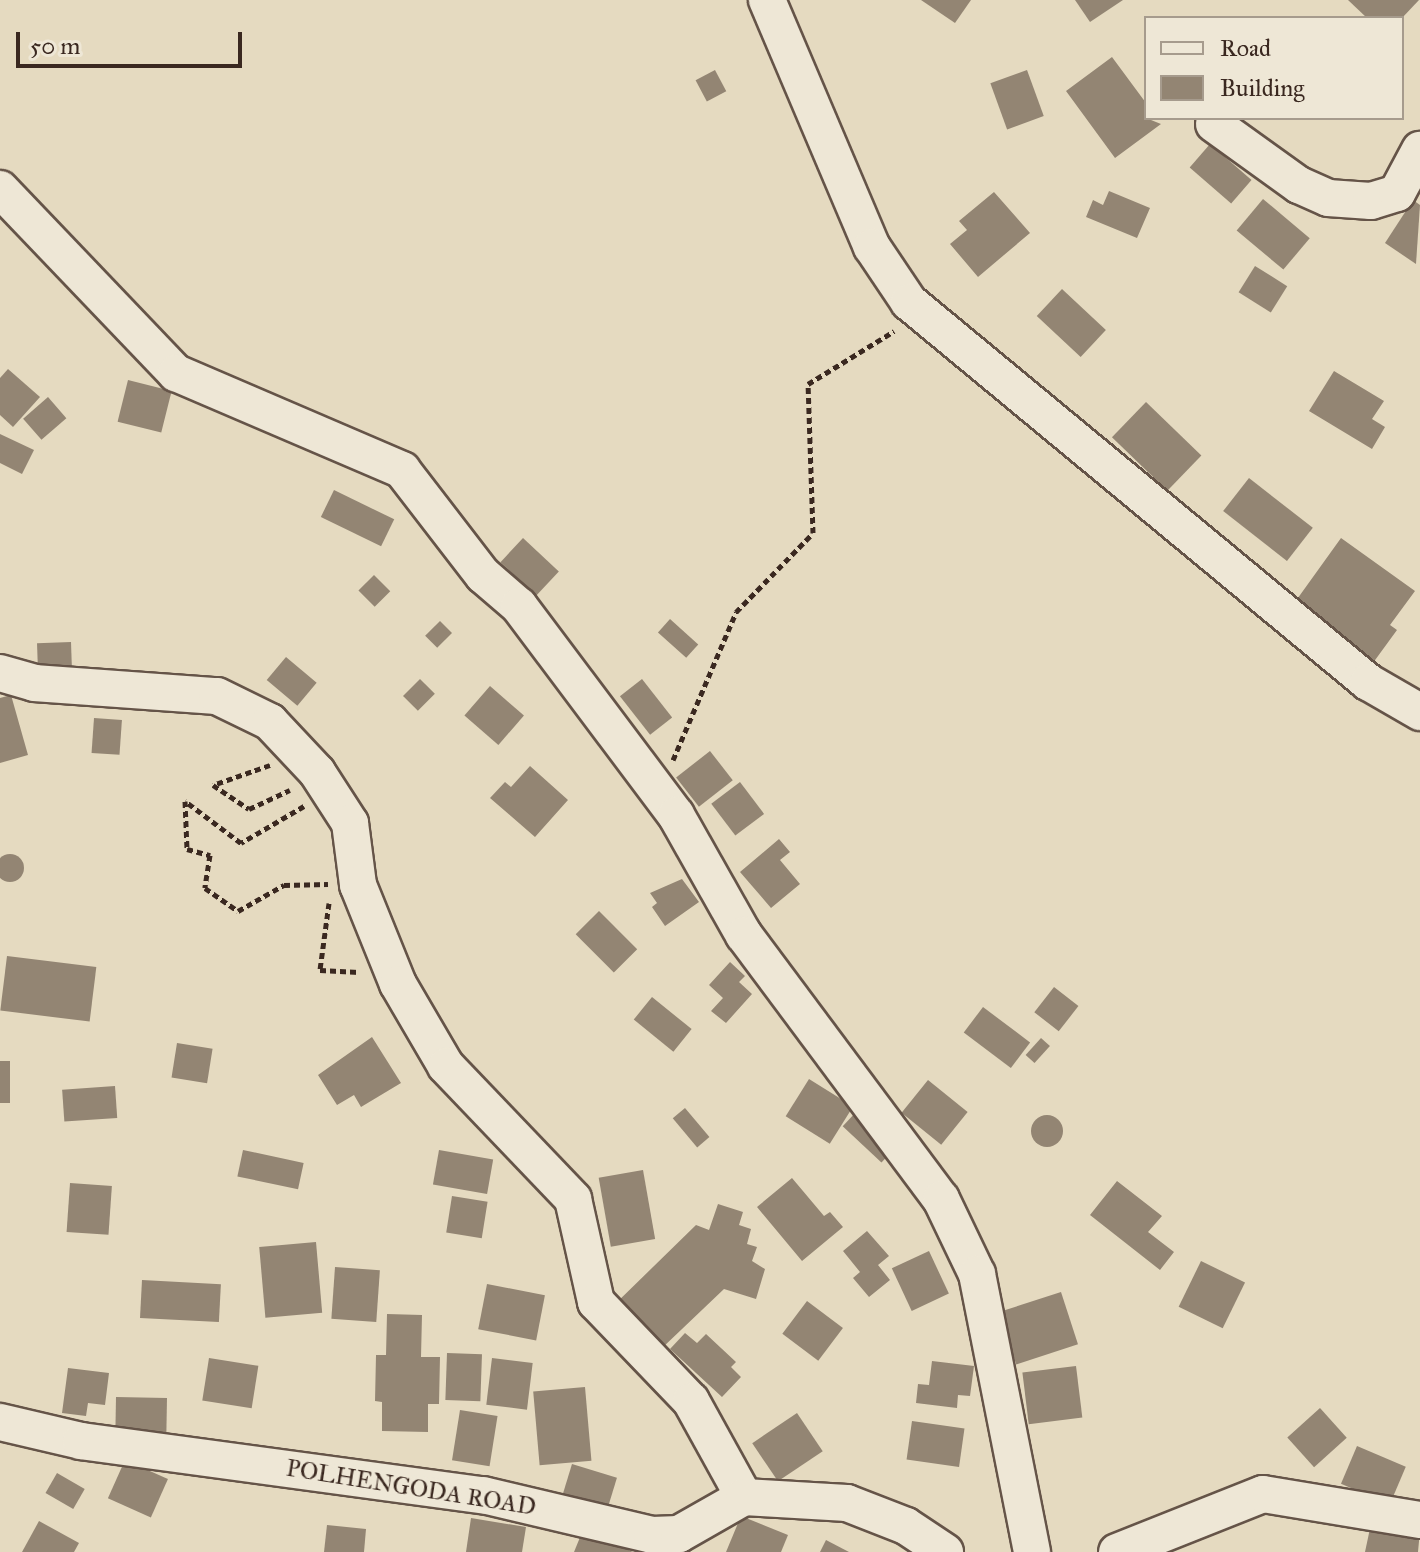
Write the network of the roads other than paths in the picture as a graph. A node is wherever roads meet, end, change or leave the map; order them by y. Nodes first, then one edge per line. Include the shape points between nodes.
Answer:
1 (767, 0) edge
2 (1214, 124) dead end
3 (1420, 150) edge
4 (0, 189) edge
5 (0, 673) edge
6 (1420, 712) edge
7 (0, 1422) edge
8 (744, 1497) junction
9 (1420, 1520) edge
10 (945, 1552) edge
11 (1032, 1552) edge
12 (1117, 1552) edge

1 - 6 street via 872,247 922,314 1368,682
2 - 3 street via 1299,185 1328,198 1371,201 1397,193
4 - 11 street via 176,373 402,470 483,575 519,606 659,793 744,935 941,1199 977,1274
5 - 8 street via 34,683 217,696 270,722 301,754 350,823 358,885 398,984 446,1066 573,1199 596,1302 691,1401
7 - 8 street, POLHENGODA ROAD via 81,1441 483,1495 652,1535 679,1534
8 - 10 street via 847,1503 906,1526
9 - 12 street via 1263,1494

